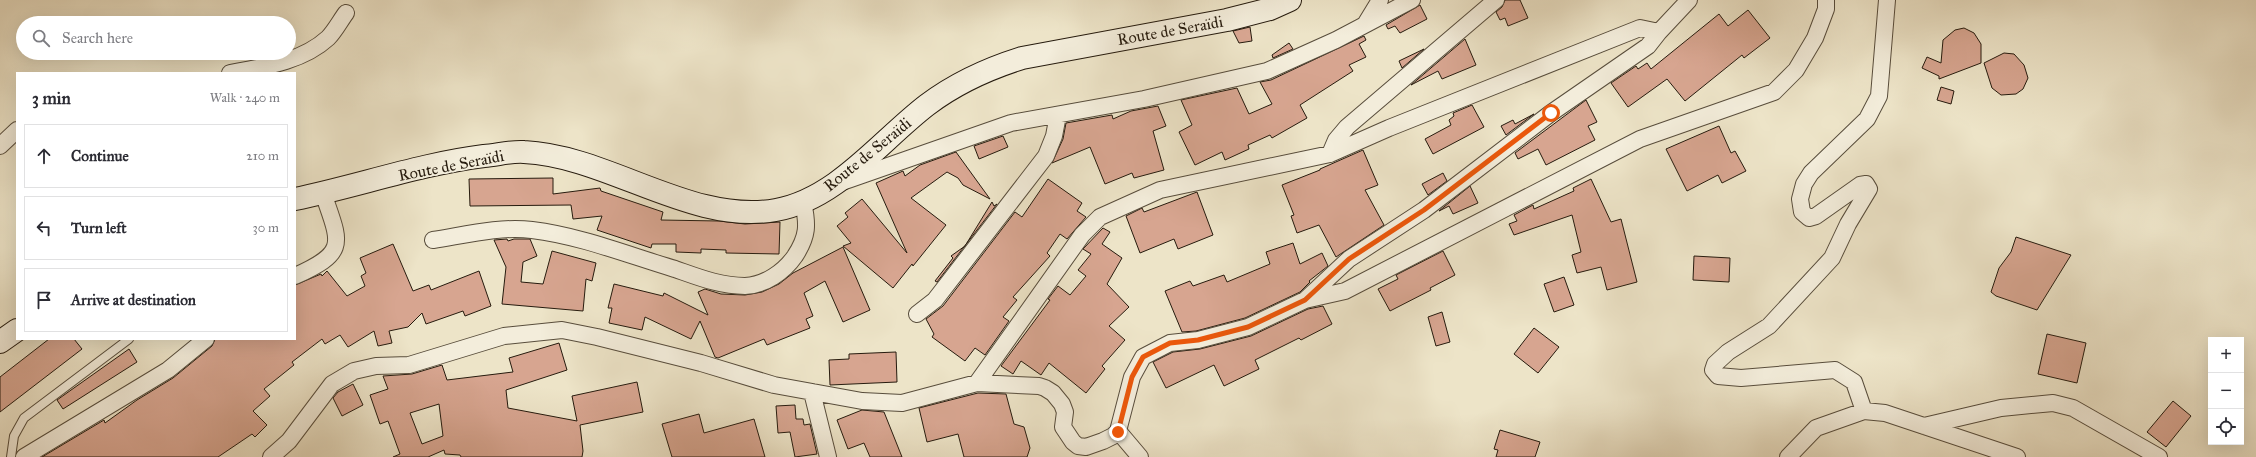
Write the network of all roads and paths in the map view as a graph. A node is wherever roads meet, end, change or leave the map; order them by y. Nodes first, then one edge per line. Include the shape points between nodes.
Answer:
1 (1290, 0) edge
2 (1380, 0) edge
3 (1412, 0) edge
4 (1496, 0) edge
5 (1689, 0) edge
6 (1826, 0) edge
7 (1887, 0) edge
8 (346, 13) dead end
9 (1366, 23) junction
10 (1658, 32) junction
11 (296, 56) edge
12 (286, 60) edge
13 (234, 72) edge
14 (1058, 115) junction
15 (16, 131) edge
16 (0, 146) edge
17 (1330, 154) junction
18 (834, 184) junction
19 (323, 193) junction
20 (296, 199) edge
21 (803, 202) junction
22 (433, 240) dead end
23 (296, 275) edge
24 (1305, 300) junction
25 (918, 314) dead end
26 (16, 331) edge
27 (128, 340) edge
28 (205, 340) edge
29 (0, 342) edge
30 (977, 383) junction
31 (812, 392) junction
32 (1864, 411) junction
33 (1924, 426) junction
34 (1118, 432) junction
35 (11, 457) edge
36 (24, 457) edge
37 (271, 457) edge
38 (828, 457) edge
39 (1140, 457) edge
40 (1788, 457) edge
41 (2017, 457) edge
42 (2159, 457) edge

1 - 18 street, Route de Seraïdi via 1263,11 1227,20 1022,58 995,66 951,88 926,105
2 - 9 street
3 - 9 street
4 - 17 street via 1347,127 1336,140
5 - 10 street
6 - 24 street via 1826,9 1815,38 1796,70 1774,92 1640,139 1345,291
7 - 32 street via 1879,96 1867,119 1811,173 1804,184 1800,199 1802,212 1809,218 1816,216 1860,185 1866,184 1869,189 1832,258 1769,326 1728,352 1715,364 1713,370 1718,376 1741,378 1835,370 1854,382
8 - 11 street via 328,37
9 - 14 street via 1336,40 1267,71 1144,99
10 - 17 street via 1640,28
10 - 24 street via 1648,46 1551,113 1424,210 1349,259
12 - 13 street
14 - 18 street via 1011,123
14 - 25 street via 1054,136 1046,156 935,300
15 - 16 street
17 - 30 street via 1160,190 1100,217 1082,235
18 - 21 street, Route de Seraïdi
19 - 20 street, Route de Seraïdi
19 - 21 street, Route de Seraïdi via 460,159 522,151 570,159 722,211 777,210
19 - 23 street via 338,238 336,249 329,258
21 - 22 street via 807,222 803,243 790,264 770,279 746,286 715,283 576,238 531,229 492,231
24 - 34 street via 1248,327 1198,340 1170,343 1143,357 1132,377
26 - 29 street
27 - 35 lane via 24,418 14,436
28 - 36 street via 168,370
30 - 31 street via 902,403 862,401
30 - 34 street via 1045,388 1062,404 1065,412 1064,428 1078,446 1103,441
31 - 37 street via 774,386 701,363 597,337 562,330 535,332 477,343 409,365 376,366 354,371 332,384 289,441
31 - 38 street
32 - 33 street via 1885,414
32 - 40 street via 1816,428
33 - 41 street
33 - 42 street via 2001,408 2053,403 2073,408
34 - 39 street

